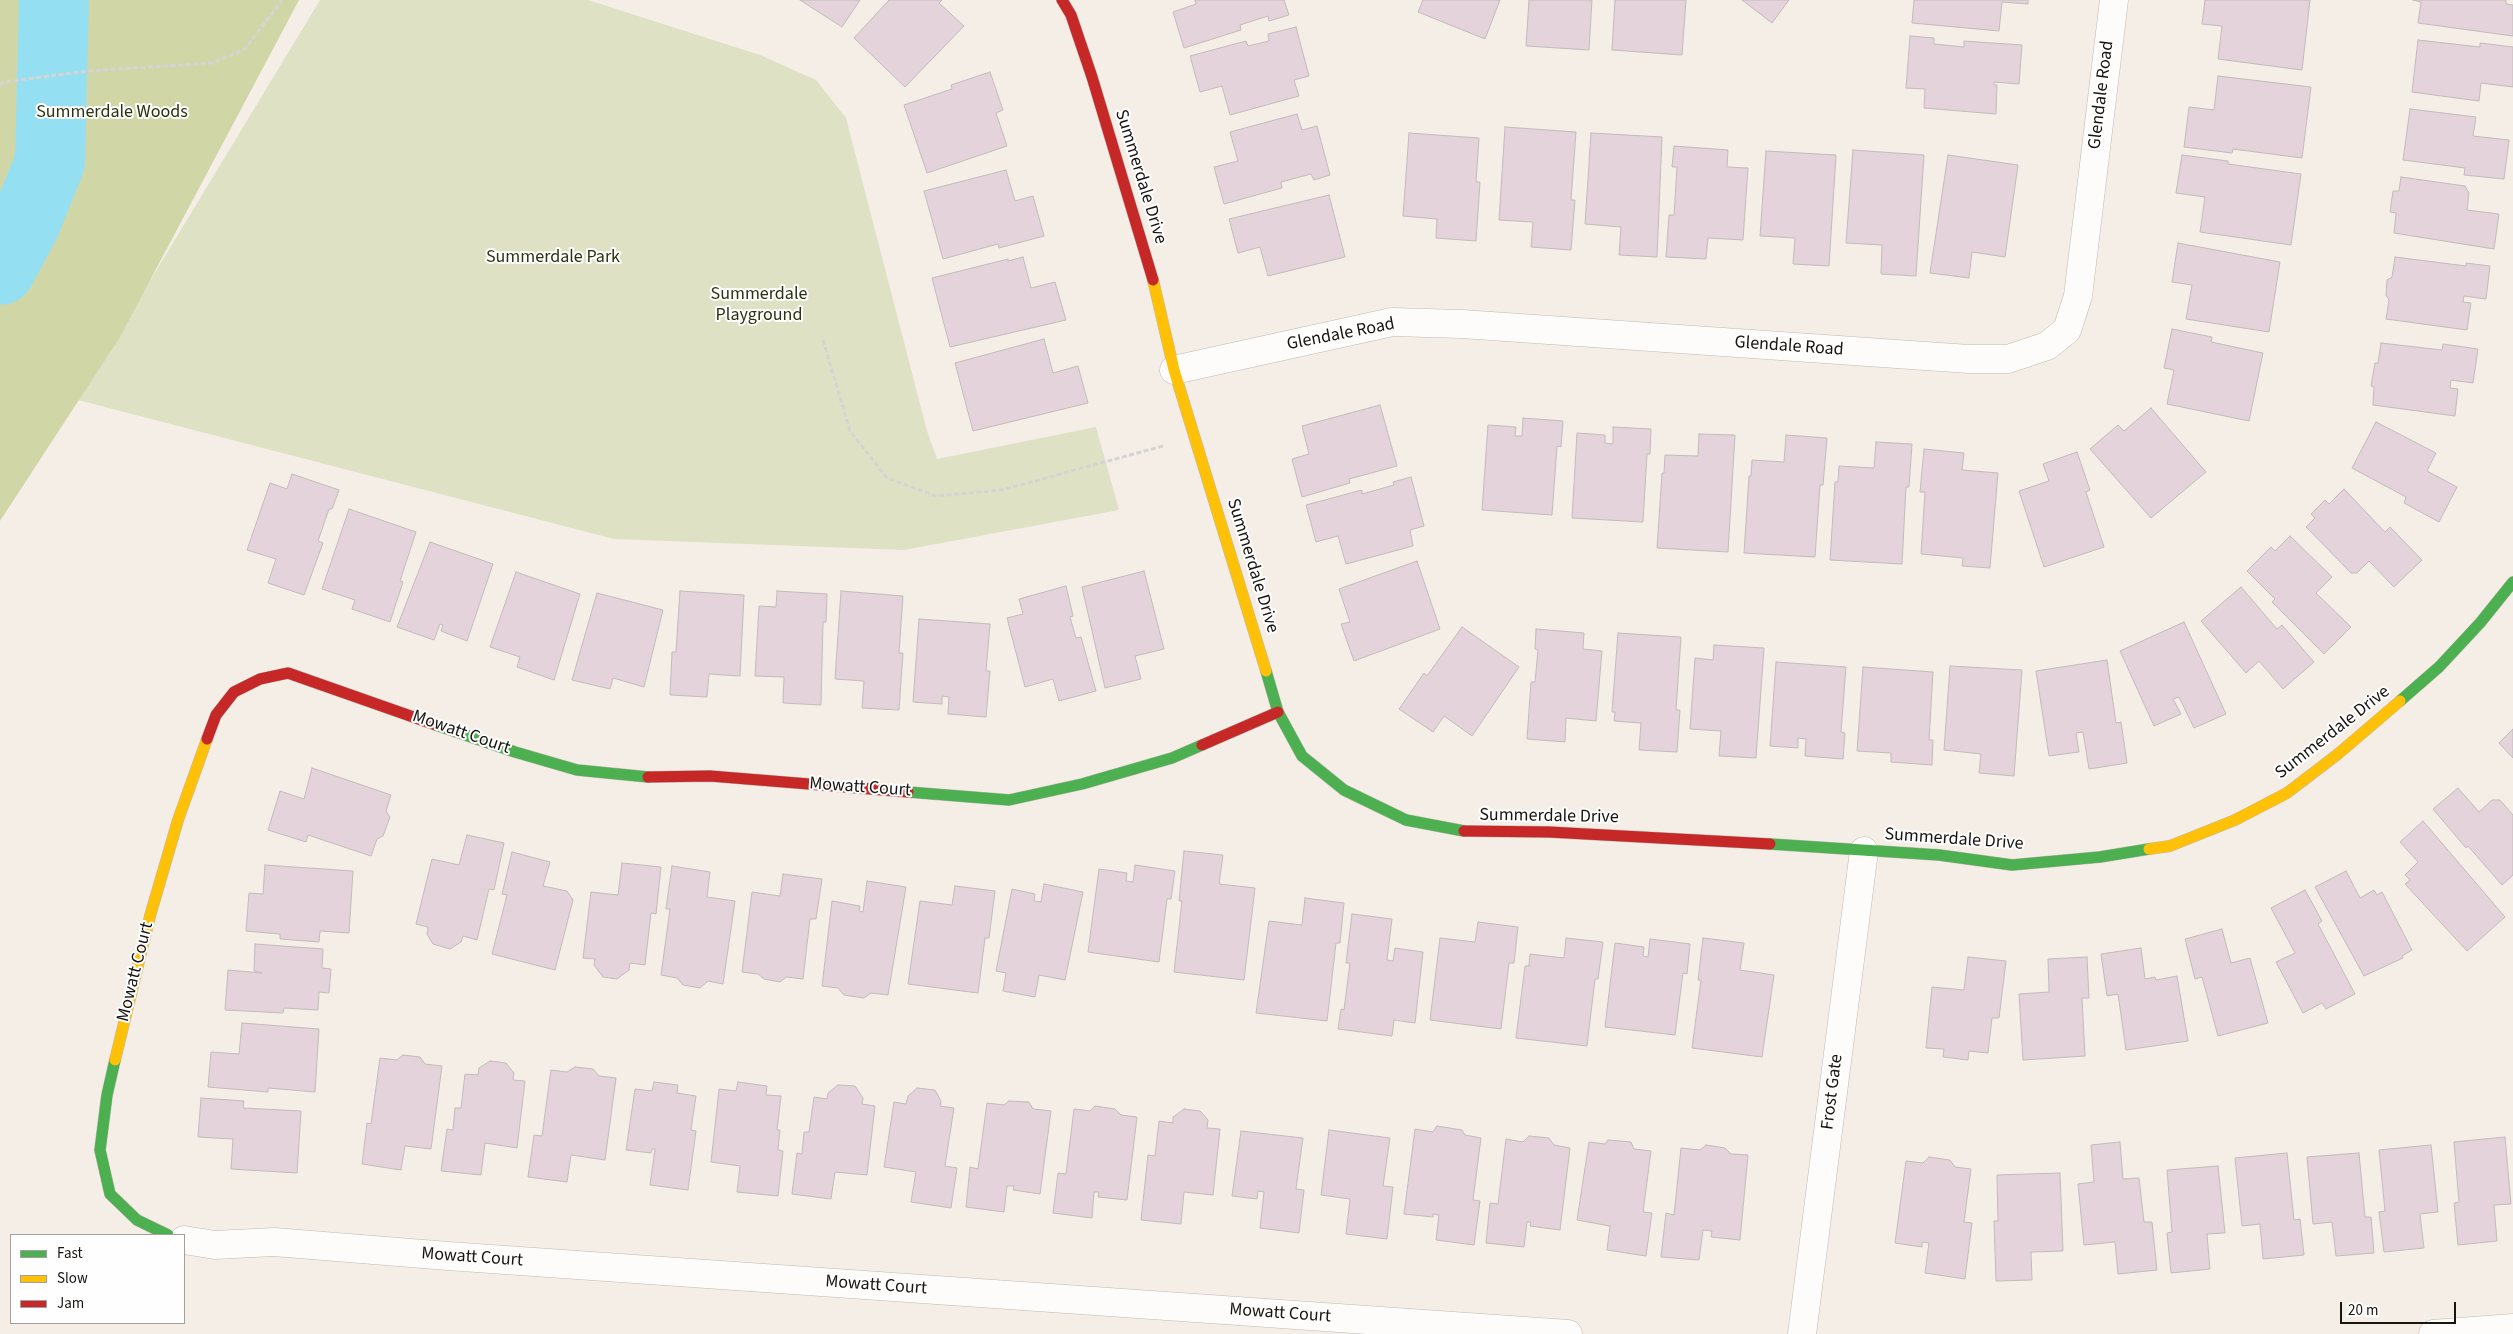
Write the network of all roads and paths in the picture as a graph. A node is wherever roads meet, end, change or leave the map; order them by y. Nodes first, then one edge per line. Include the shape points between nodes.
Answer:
1 (282, 0) edge
2 (1062, 0) edge
3 (2114, 0) edge
4 (0, 85) edge
5 (823, 340) dead end
6 (1174, 370) junction
7 (1195, 437) junction
8 (2513, 582) edge
9 (1278, 712) junction
10 (1864, 851) junction
11 (166, 1234) edge
12 (185, 1240) edge
13 (2513, 1328) edge
14 (1568, 1334) edge
15 (1802, 1334) edge
16 (2434, 1334) edge

1 - 4 path via 246,49 213,63 88,72
2 - 6 street, Summerdale Drive via 1071,16 1092,77 1150,270
3 - 6 street, Glendale Road via 2078,296 2067,330 2047,346 2008,359 1969,359 1392,322
5 - 7 path via 850,431 887,478 936,496 1002,490
6 - 7 street, Summerdale Drive
7 - 9 street, Summerdale Drive
8 - 10 street, Summerdale Drive via 2439,667 2393,709 2287,793 2235,820 2170,846 2100,857 2012,865 1939,855
9 - 10 street, Summerdale Drive via 1302,756 1344,790 1406,820 1472,833 1559,833
9 - 11 street, Mowatt Court via 1172,758 1082,784 1009,800 710,776 645,777 577,770 515,752 288,673 260,678 234,692 216,715 178,820 150,916 107,1095 100,1150 110,1194 137,1220
10 - 15 street, Frost Gate
12 - 14 street, Mowatt Court via 214,1245 274,1242
13 - 16 street

